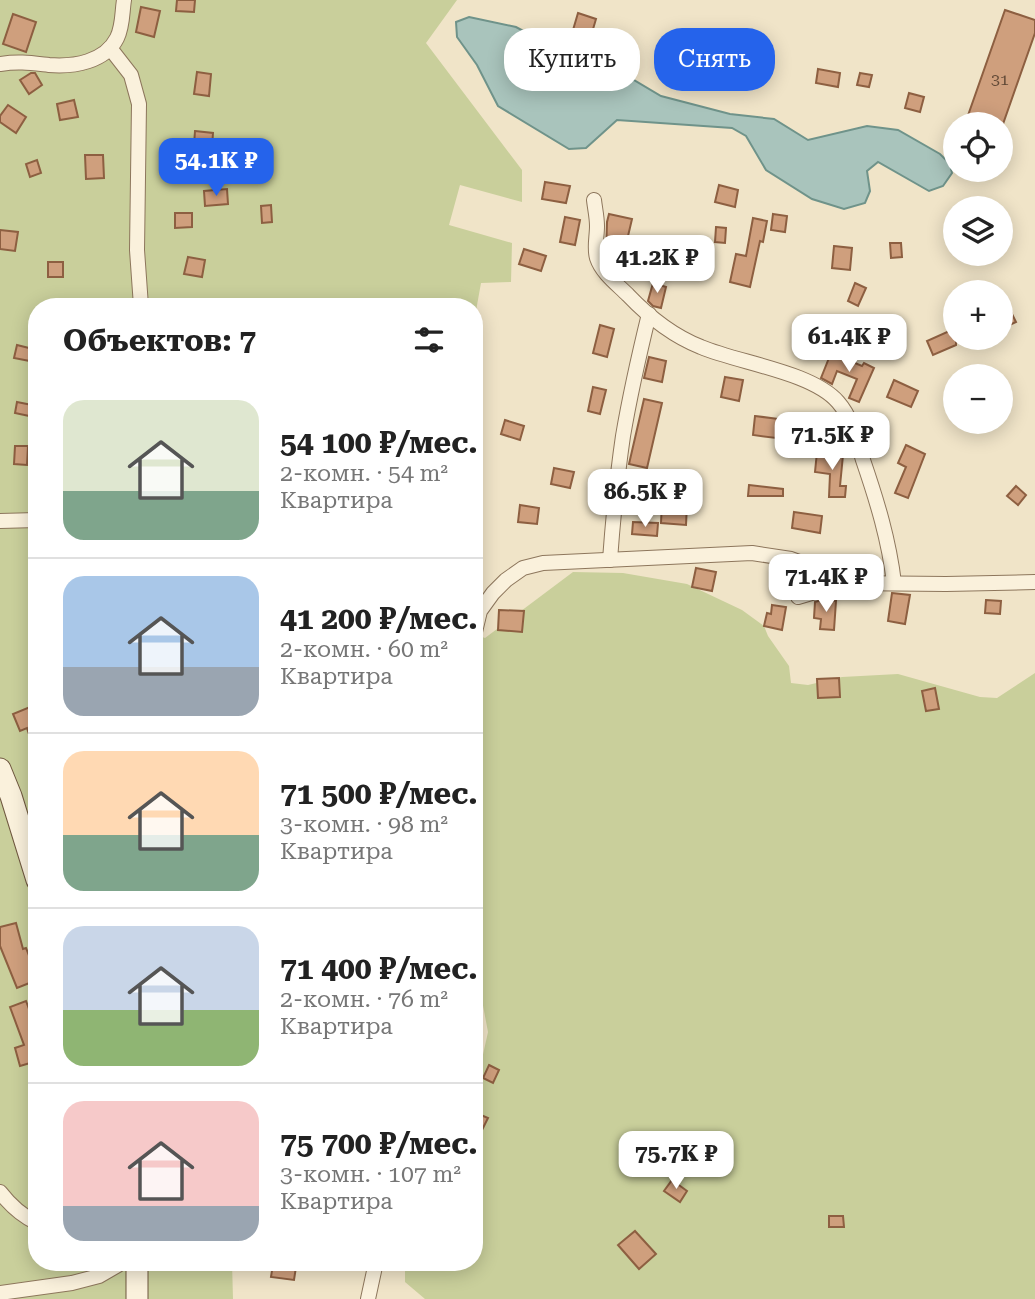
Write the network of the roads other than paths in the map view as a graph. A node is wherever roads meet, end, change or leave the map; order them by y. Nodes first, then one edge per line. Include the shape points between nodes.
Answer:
1 (124, 0) edge
2 (110, 48) junction
3 (0, 64) edge
4 (594, 200) dead end
5 (140, 298) edge
6 (649, 314) junction
7 (28, 520) edge
8 (0, 521) edge
9 (610, 560) junction
10 (1035, 582) edge
11 (845, 583) junction
12 (894, 583) junction
13 (798, 597) dead end
14 (483, 604) edge
15 (0, 769) edge
16 (28, 851) edge
17 (0, 1192) edge
18 (28, 1219) edge
19 (112, 1271) edge
20 (128, 1271) edge
21 (374, 1271) edge
22 (0, 1293) edge
23 (137, 1299) edge
24 (368, 1299) edge

1 - 2 street via 117,38
2 - 3 street via 79,64
2 - 5 street via 131,75 139,104
4 - 6 street via 598,261
6 - 9 street via 623,436
6 - 12 street via 693,344 805,379 839,402 852,425 883,520
7 - 8 street
9 - 11 street via 752,553 792,559
9 - 14 street via 523,568
10 - 12 street
11 - 12 street
11 - 13 street
15 - 16 main road
17 - 18 street
19 - 22 street via 85,1280
20 - 23 main road
21 - 24 street

